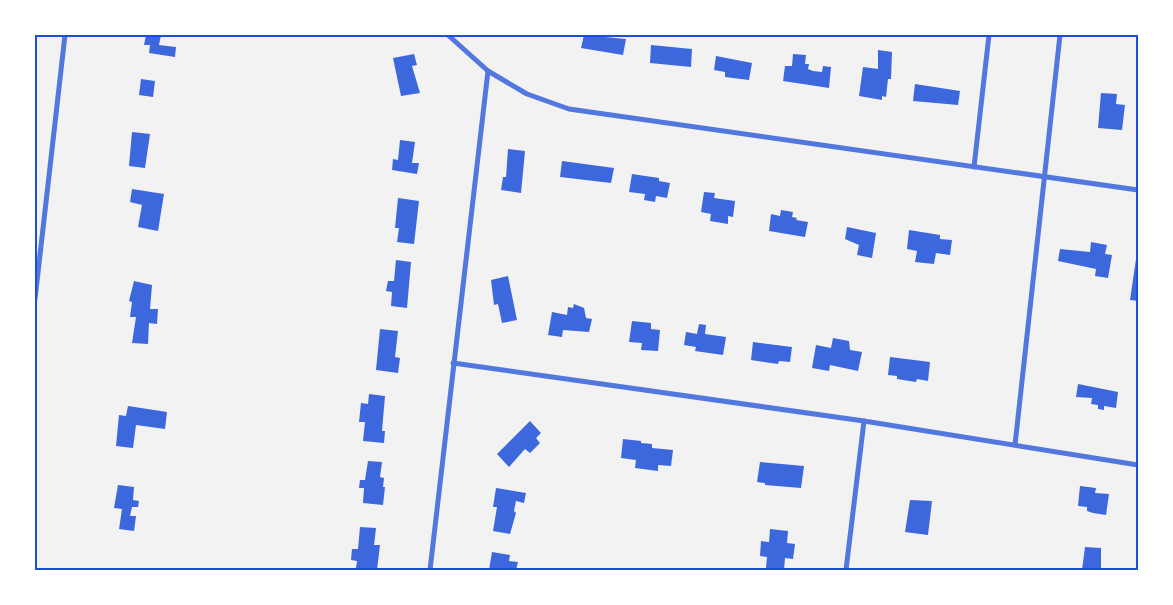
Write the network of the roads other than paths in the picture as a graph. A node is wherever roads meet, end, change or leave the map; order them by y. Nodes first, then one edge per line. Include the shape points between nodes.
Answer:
1 (65, 35) edge
2 (448, 35) edge
3 (989, 35) edge
4 (1060, 35) edge
5 (488, 71) junction
6 (974, 167) junction
7 (1045, 177) junction
8 (1138, 190) edge
9 (35, 299) edge
10 (453, 363) junction
11 (864, 421) junction
12 (1015, 445) junction
13 (1138, 465) edge
14 (430, 570) edge
15 (846, 570) edge

1 - 9 street
2 - 5 street
3 - 6 street
4 - 7 street
5 - 6 street via 527,94 570,109
5 - 10 street
6 - 7 street
7 - 8 street
7 - 12 street
10 - 11 street
10 - 14 street
11 - 12 street
11 - 15 street
12 - 13 street

